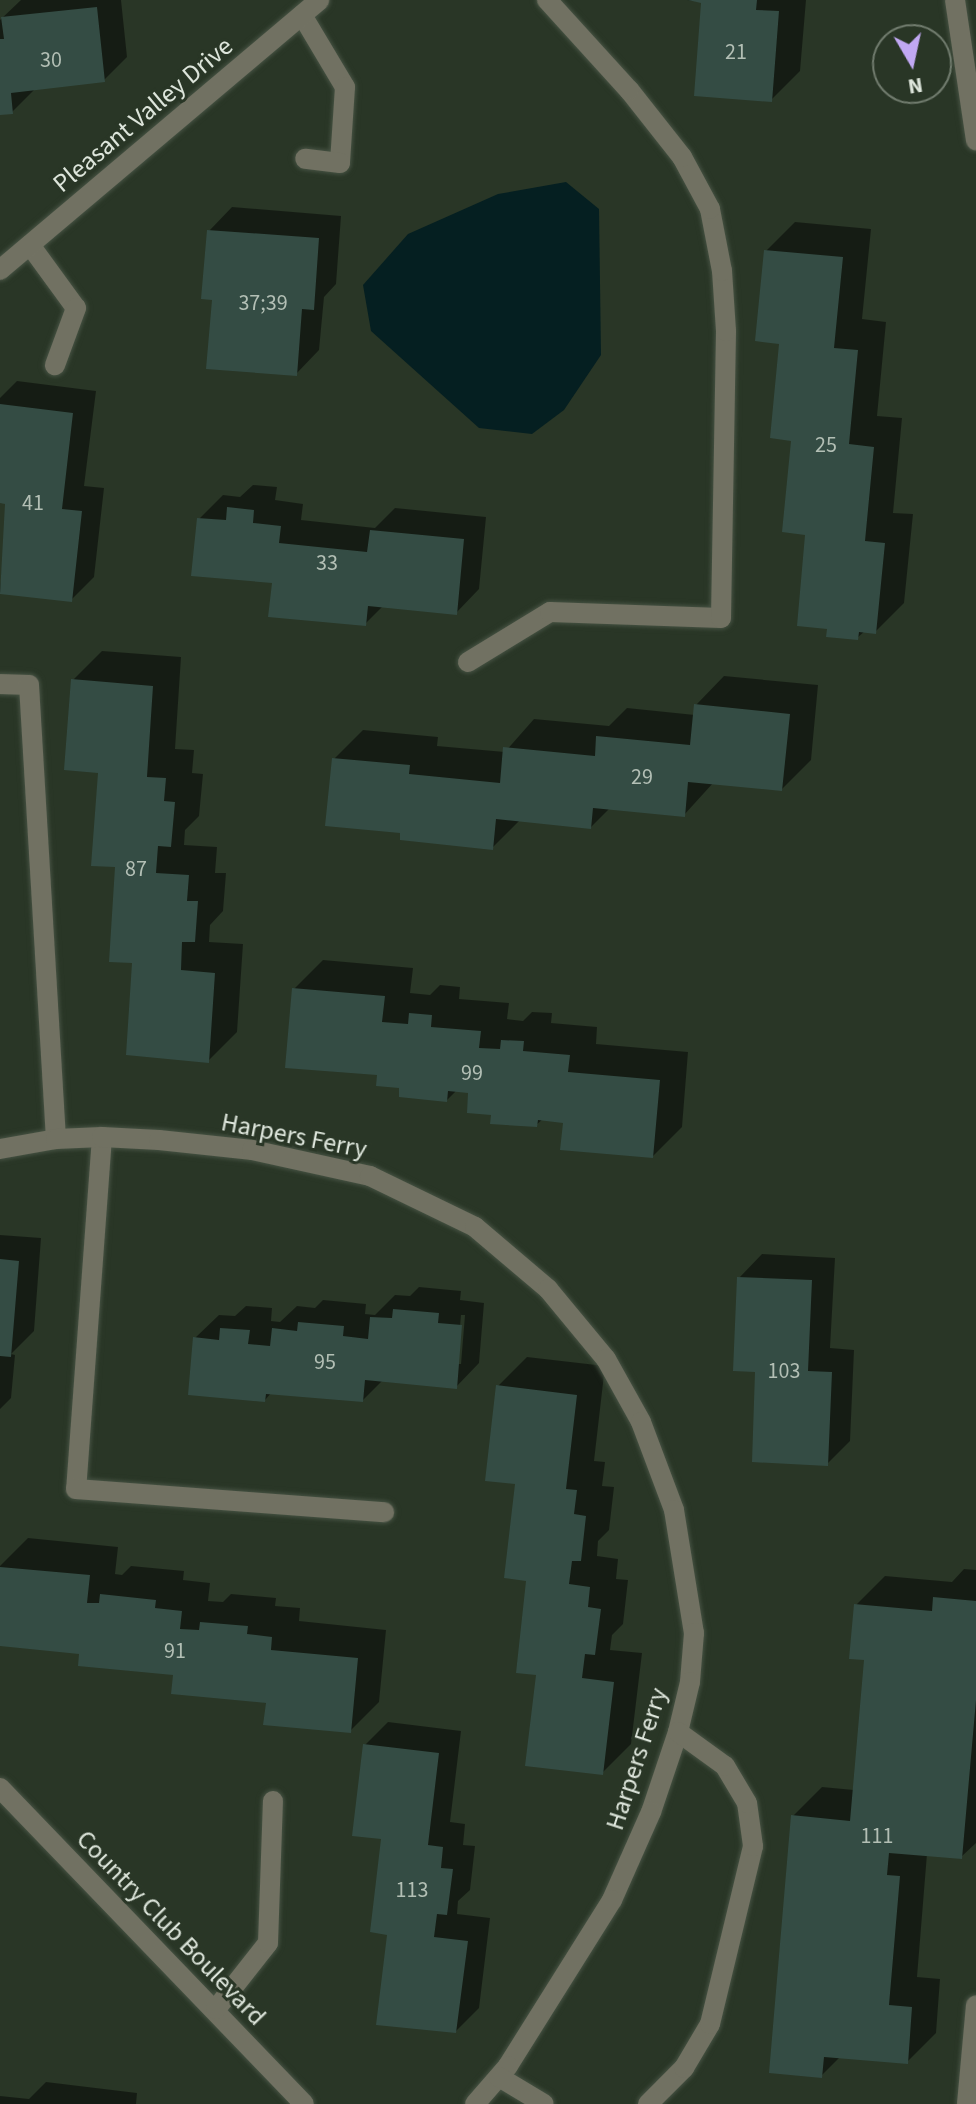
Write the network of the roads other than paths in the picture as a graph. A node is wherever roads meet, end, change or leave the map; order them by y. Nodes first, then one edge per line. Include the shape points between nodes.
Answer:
1 (319, 0) edge
2 (547, 0) edge
3 (955, 0) edge
4 (302, 15) junction
5 (972, 90) edge
6 (976, 140) edge
7 (305, 159) dead end
8 (30, 245) junction
9 (0, 270) edge
10 (55, 365) dead end
11 (468, 662) dead end
12 (0, 684) edge
13 (102, 1137) junction
14 (56, 1139) junction
15 (0, 1149) edge
16 (384, 1512) dead end
17 (678, 1732) junction
18 (0, 1788) edge
19 (273, 1801) dead end
20 (976, 2005) edge
21 (216, 2009) junction
22 (499, 2077) junction
23 (304, 2104) edge
24 (475, 2104) edge
25 (544, 2104) edge
26 (648, 2104) edge
27 (967, 2104) edge

1 - 4 street, Pleasant Valley Drive
2 - 11 street via 682,157 710,209 726,331 721,618 550,612
3 - 5 street
4 - 7 street via 345,87 340,163
4 - 8 street, Pleasant Valley Drive
5 - 6 street
8 - 9 street, Pleasant Valley Drive
8 - 10 street via 76,308
12 - 14 street via 29,685
13 - 14 street, Harpers Ferry
13 - 16 street via 76,1489
13 - 17 street, Harpers Ferry via 252,1150 370,1176 475,1227 548,1289 606,1359 641,1422 674,1510 694,1633
14 - 15 street, Harpers Ferry
17 - 22 street, Harpers Ferry via 651,1812 612,1900
17 - 26 street via 725,1766 747,1803 753,1846 710,2024 684,2068
18 - 21 street, Country Club Boulevard
19 - 21 street via 268,1943
20 - 27 street
21 - 23 street, Country Club Boulevard
22 - 24 street, Harpers Ferry
22 - 25 street

